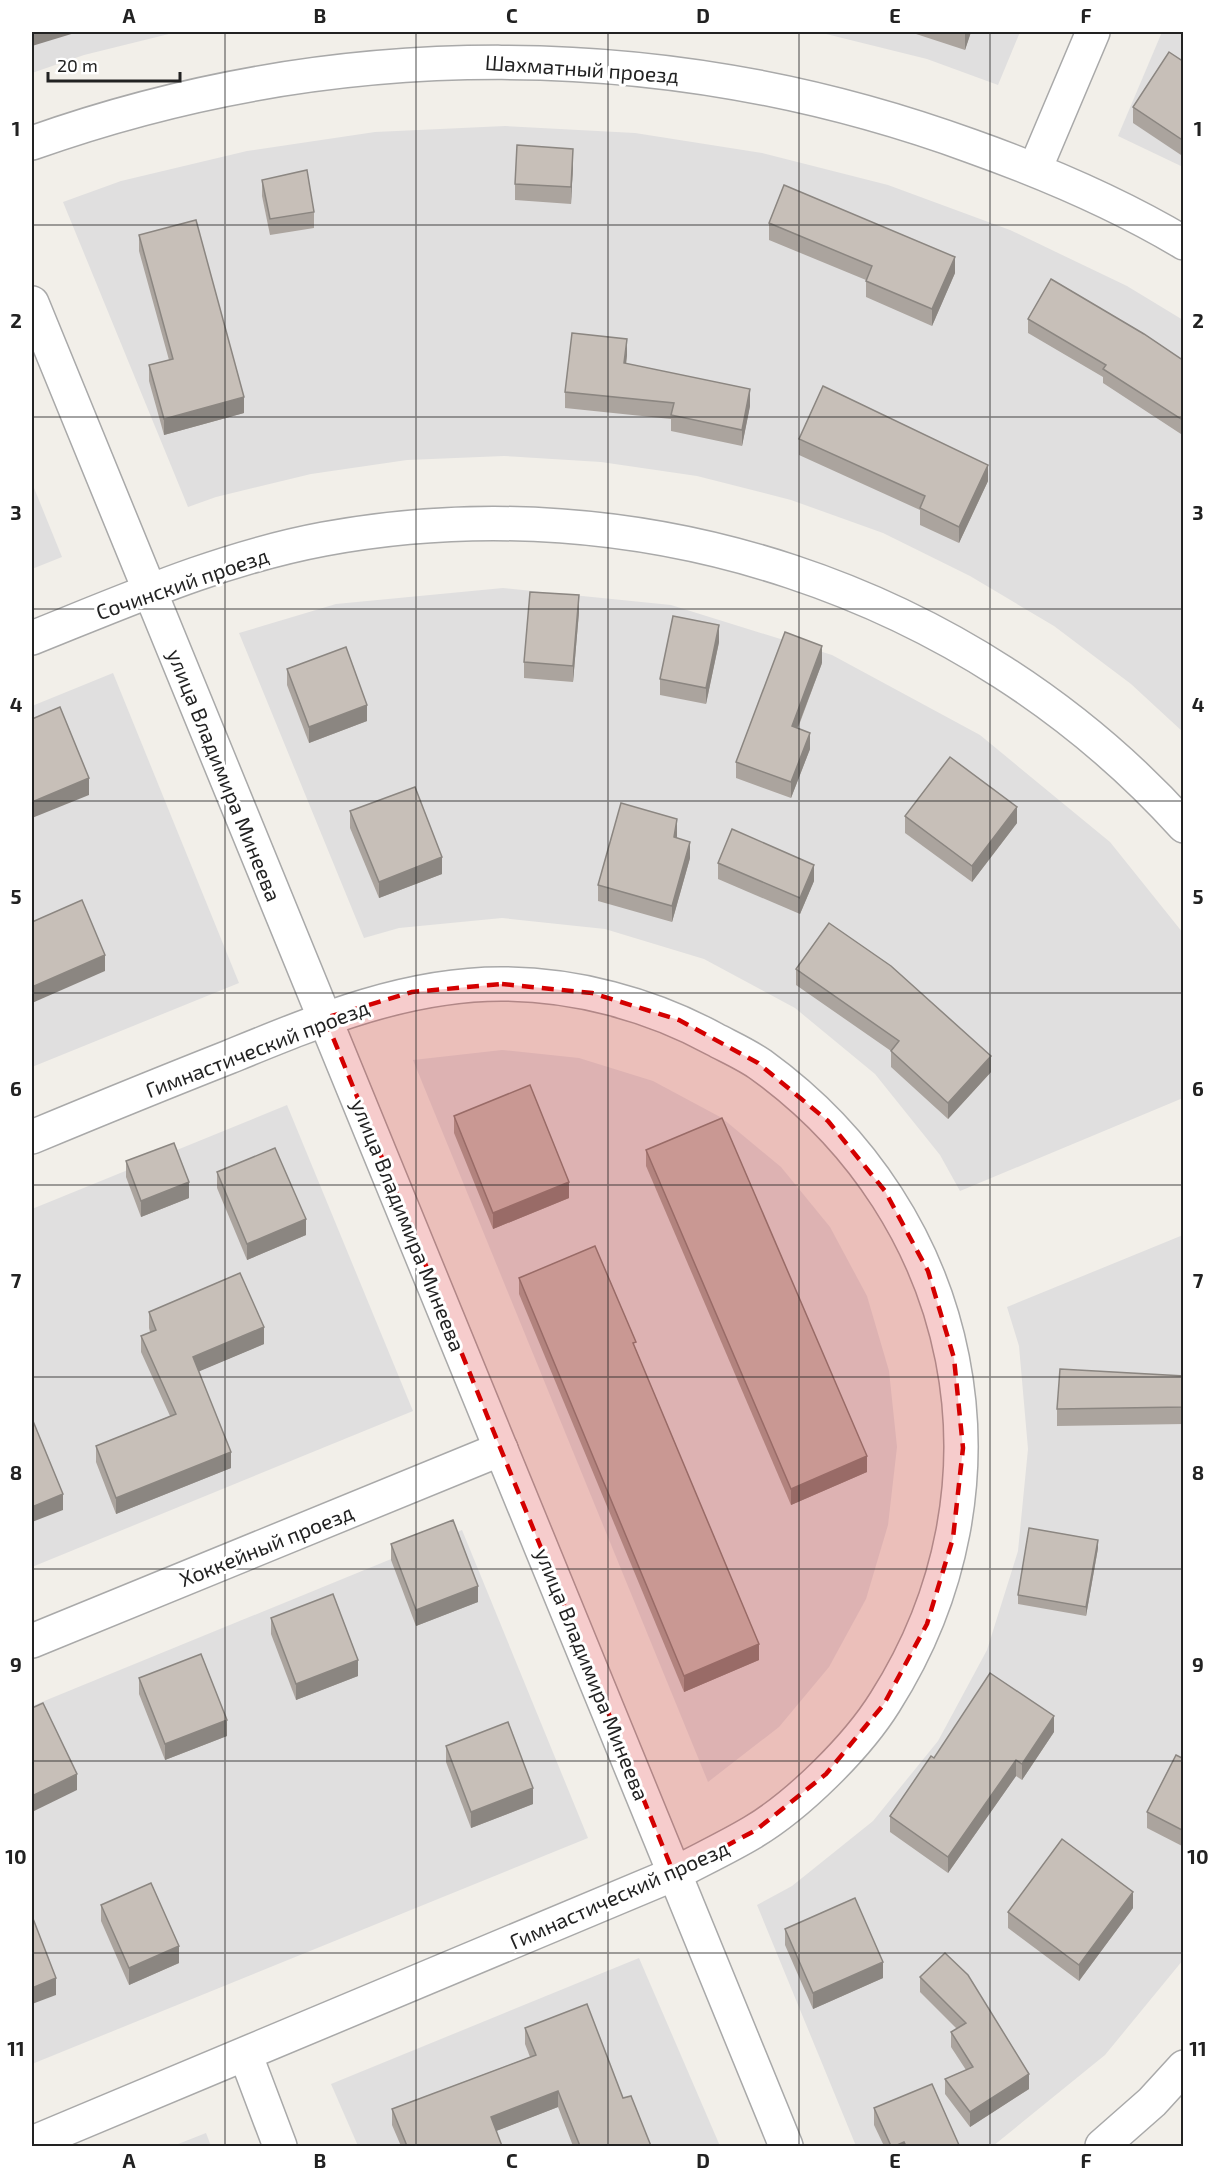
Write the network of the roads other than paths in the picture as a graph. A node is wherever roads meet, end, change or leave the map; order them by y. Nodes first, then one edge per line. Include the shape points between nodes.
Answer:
1 (1093, 32) edge
2 (32, 143) edge
3 (1035, 169) junction
4 (1184, 243) edge
5 (32, 303) edge
6 (149, 591) junction
7 (32, 638) edge
8 (1184, 826) edge
9 (324, 1018) junction
10 (32, 1137) edge
11 (501, 1449) junction
12 (32, 1641) edge
13 (674, 1874) junction
14 (246, 2056) junction
15 (1184, 2067) edge
16 (32, 2143) edge
17 (280, 2146) edge
18 (786, 2146) edge
19 (1102, 2146) edge

1 - 3 street
2 - 3 street, Шахматный проезд via 103,118 235,86 369,67 505,60 641,68 775,88 907,122
3 - 4 street, Шахматный проезд
5 - 6 street, улица Владимира Минеева
6 - 7 street, Сочинский проезд
6 - 8 street, Сочинский проезд via 235,560 323,539 413,526 515,523 594,527 684,541 783,567 857,594 939,633 1017,680 1089,735
6 - 9 street, улица Владимира Минеева
9 - 10 street, Гимнастический проезд
9 - 11 street, улица Владимира Минеева
9 - 13 street, Гимнастический проезд via 412,992 502,984 592,993 679,1020 759,1063 828,1121 885,1191 928,1271 954,1358 963,1448 953,1538 927,1624 884,1704 826,1774 756,1830
11 - 12 street, Хоккейный проезд
11 - 13 street, улица Владимира Минеева
13 - 14 street, Гимнастический проезд
13 - 18 street, улица Владимира Минеева
14 - 16 street, Гимнастический проезд
14 - 17 street
15 - 19 street via 1152,2102

